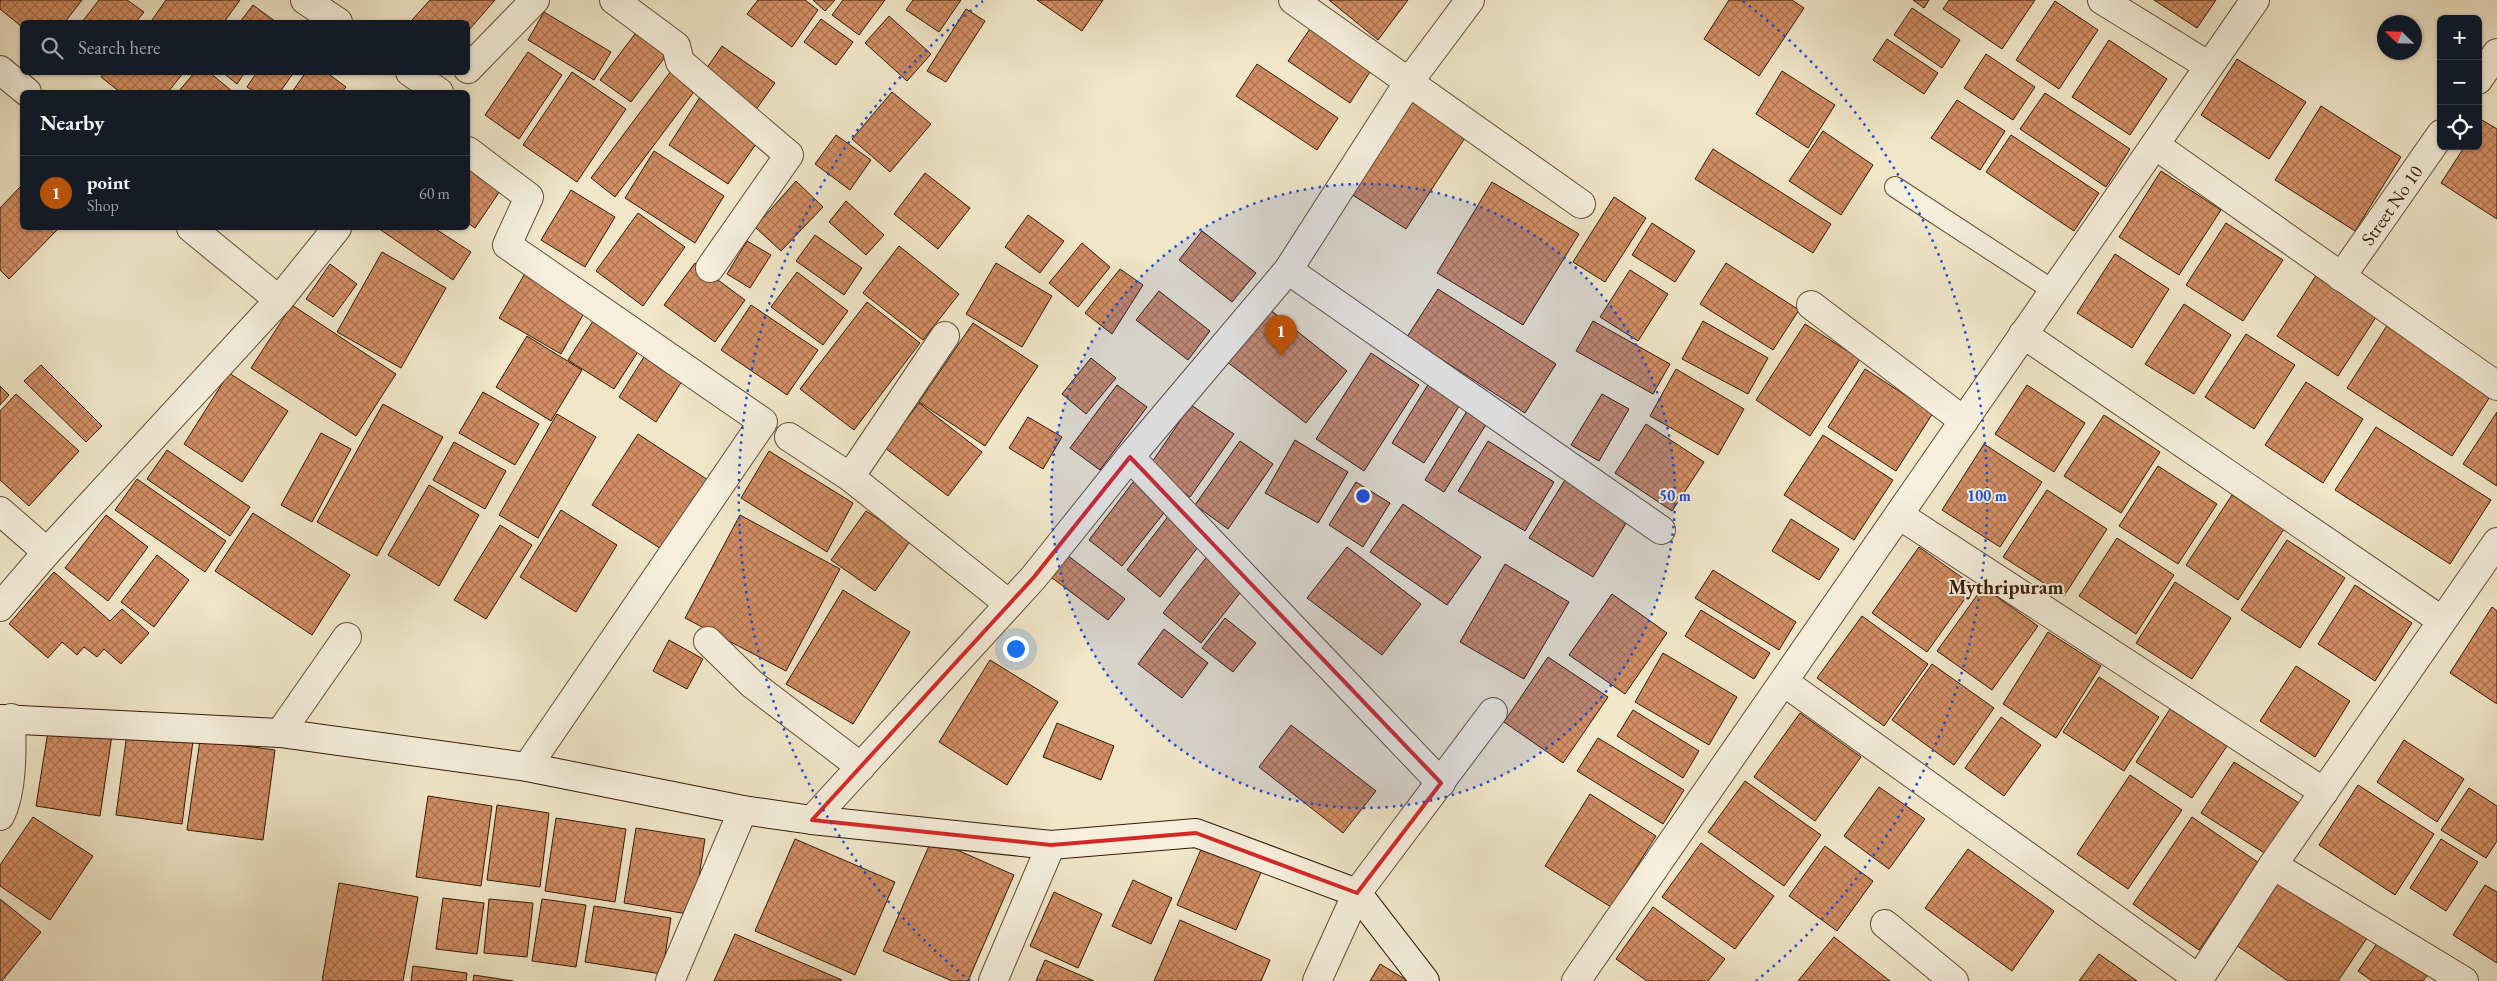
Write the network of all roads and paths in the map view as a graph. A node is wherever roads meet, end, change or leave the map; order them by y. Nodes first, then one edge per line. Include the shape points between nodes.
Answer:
1 (305, 0) edge
2 (535, 0) edge
3 (614, 0) edge
4 (1293, 0) edge
5 (1470, 0) edge
6 (2102, 0) edge
7 (2255, 0) edge
8 (335, 20) edge
9 (2497, 53) edge
10 (2209, 66) junction
11 (470, 67) edge
12 (0, 70) edge
13 (2482, 74) edge
14 (414, 75) edge
15 (461, 75) edge
16 (1408, 83) junction
17 (25, 90) edge
18 (437, 90) edge
19 (447, 90) edge
20 (2437, 140) edge
21 (2155, 145) junction
22 (470, 153) edge
23 (1895, 187) dead end
24 (1582, 204) dead end
25 (193, 230) edge
26 (335, 230) edge
27 (710, 268) dead end
28 (1288, 270) junction
29 (2341, 277) junction
30 (2054, 291) junction
31 (279, 300) junction
32 (1811, 305) dead end
33 (2023, 334) junction
34 (945, 336) dead end
35 (2497, 386) edge
36 (1964, 421) junction
37 (789, 437) dead end
38 (1130, 457) junction
39 (850, 477) junction
40 (0, 510) edge
41 (1899, 515) junction
42 (1662, 530) dead end
43 (2497, 542) edge
44 (47, 552) junction
45 (1009, 604) junction
46 (0, 607) edge
47 (2441, 620) junction
48 (347, 638) dead end
49 (708, 641) dead end
50 (1784, 682) junction
51 (1492, 712) dead end
52 (6, 719) edge
53 (280, 733) junction
54 (528, 767) junction
55 (861, 767) junction
56 (1441, 783) junction
57 (2324, 792) junction
58 (743, 810) junction
59 (0, 816) edge
60 (812, 820) junction
61 (1051, 845) junction
62 (2273, 865) junction
63 (1357, 893) junction
64 (1885, 924) dead end
65 (1580, 980) edge
66 (670, 981) edge
67 (994, 981) edge
68 (1317, 981) edge
69 (1426, 981) edge
70 (1954, 981) edge
71 (2464, 981) edge

1 - 8 street
2 - 11 street
3 - 27 street via 676,46 680,62 789,155
4 - 16 street
5 - 16 street
6 - 10 street
7 - 10 street
9 - 13 street
10 - 21 street
12 - 17 street
14 - 18 street
15 - 19 street
16 - 24 street
16 - 28 street
20 - 29 street, Street No 10
21 - 29 street
21 - 30 street
22 - 54 street via 529,198 507,245 762,422
23 - 30 lane
25 - 31 street
26 - 31 street
28 - 38 street
28 - 42 street
29 - 35 street
30 - 33 street
31 - 44 street
32 - 36 street
33 - 36 street
33 - 47 street
34 - 39 street
36 - 41 street
37 - 39 street
38 - 45 street
38 - 56 street
39 - 45 street
40 - 44 street
41 - 50 street
41 - 57 street
43 - 47 street
44 - 46 street
45 - 55 street
47 - 57 street
48 - 53 street
49 - 55 street via 752,684
50 - 62 street via 2199,979
50 - 65 street
51 - 56 street
52 - 53 street
52 - 59 street via 12,746 6,806
53 - 54 street
54 - 58 street
55 - 60 street
56 - 63 street
57 - 62 street
58 - 60 street
58 - 66 street
60 - 61 street
61 - 63 street via 1196,833
61 - 67 street
62 - 71 street
63 - 68 street
63 - 69 street
64 - 70 street

